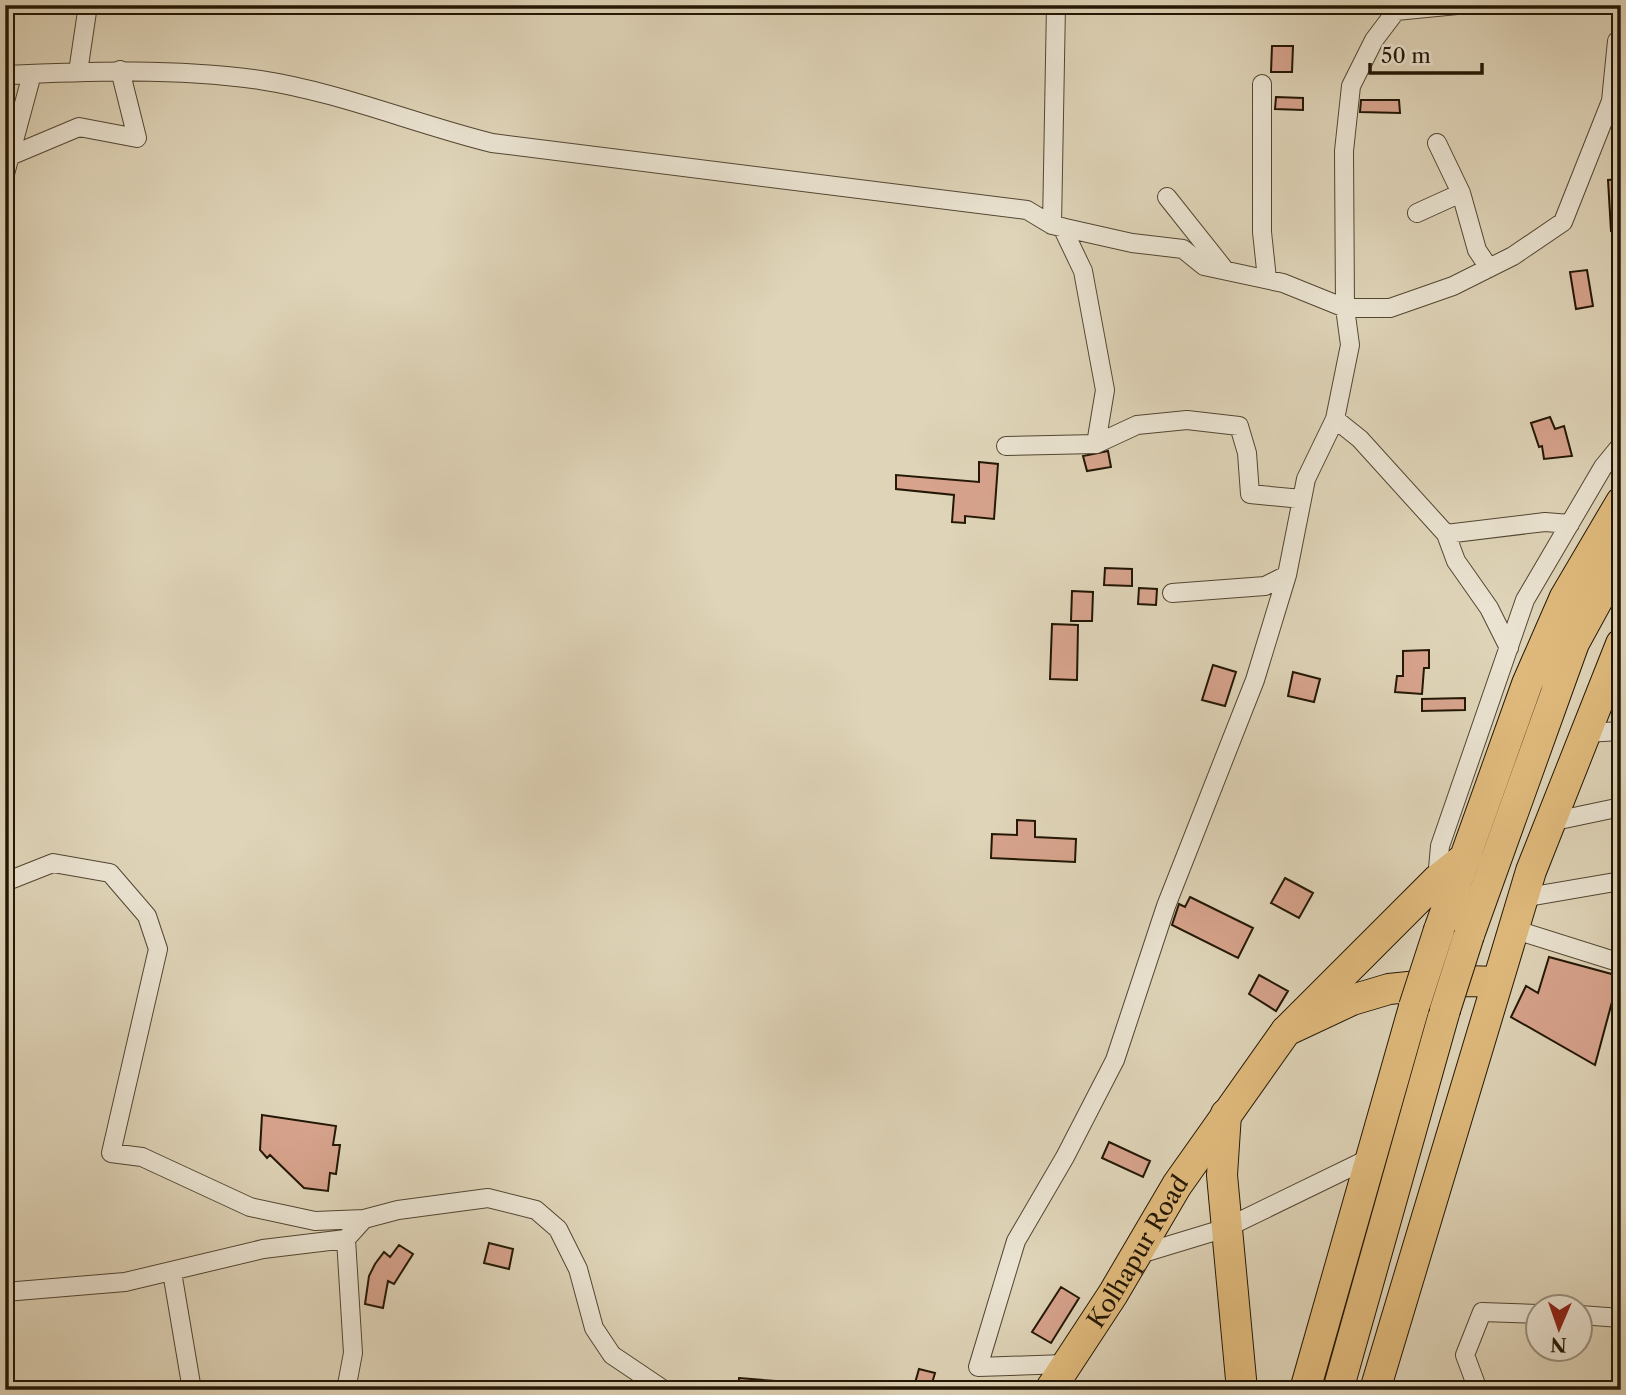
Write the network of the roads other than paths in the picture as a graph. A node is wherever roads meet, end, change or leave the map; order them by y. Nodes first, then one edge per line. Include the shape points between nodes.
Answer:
1 (88, 5) edge
2 (1056, 5) edge
3 (1457, 5) edge
4 (1620, 38) edge
5 (120, 70) junction
6 (78, 72) junction
7 (32, 74) junction
8 (5, 75) edge
9 (1262, 84) dead end
10 (1437, 143) dead end
11 (8, 159) edge
12 (5, 174) edge
13 (1461, 193) junction
14 (1167, 197) dead end
15 (1418, 213) dead end
16 (1057, 226) junction
17 (1489, 268) junction
18 (1225, 270) junction
19 (1267, 279) junction
20 (1345, 308) junction
21 (1335, 419) junction
22 (1096, 444) junction
23 (1621, 445) edge
24 (1006, 446) dead end
25 (1303, 499) junction
26 (1621, 502) edge
27 (1570, 524) junction
28 (1446, 534) junction
29 (1621, 557) edge
30 (1287, 575) junction
31 (1172, 593) dead end
32 (1508, 648) junction
33 (1619, 651) edge
34 (1621, 732) edge
35 (1585, 733) junction
36 (1621, 807) edge
37 (1550, 822) junction
38 (1468, 855) junction
39 (1437, 880) junction
40 (1621, 881) edge
41 (5, 882) edge
42 (1522, 898) junction
43 (1513, 929) junction
44 (1621, 962) edge
45 (1497, 982) junction
46 (1286, 1031) junction
47 (1226, 1114) junction
48 (1372, 1157) junction
49 (364, 1219) junction
50 (1226, 1228) junction
51 (346, 1239) junction
52 (1136, 1255) junction
53 (172, 1272) junction
54 (5, 1292) edge
55 (1524, 1314) edge
56 (1594, 1316) edge
57 (1621, 1318) edge
58 (1065, 1364) junction
59 (192, 1390) edge
60 (346, 1390) edge
61 (664, 1390) edge
62 (1050, 1390) edge
63 (1242, 1390) edge
64 (1305, 1390) edge
65 (1338, 1390) edge
66 (1375, 1390) edge
67 (1478, 1390) edge

1 - 6 street
2 - 16 street
3 - 20 street via 1396,11 1374,40 1352,86 1344,151
4 - 17 street via 1611,101 1563,222
5 - 6 street
5 - 11 street via 137,138 79,127
5 - 16 street via 260,80 492,143 1027,210
6 - 7 street
7 - 8 street
7 - 11 street
9 - 19 street via 1262,232
10 - 13 street
11 - 12 street
13 - 15 street
13 - 17 street via 1476,250
14 - 18 street
16 - 18 street via 1183,249 1204,266
16 - 22 street via 1083,271 1105,390
17 - 20 street via 1390,308
18 - 19 street
19 - 20 street
20 - 21 street via 1350,345
21 - 25 street via 1306,480
21 - 28 street via 1360,439
22 - 24 street
22 - 25 street via 1137,425 1187,420 1239,426 1247,453 1250,494
23 - 27 street
25 - 30 street
26 - 38 main road via 1565,597 1527,684
27 - 28 street via 1545,522
27 - 32 street via 1525,600
28 - 32 street via 1456,561 1489,608
29 - 65 main road, bridge via 1574,643 1469,935
30 - 31 street via 1265,586
30 - 58 street via 1255,680 1166,906 1115,1060 1016,1241 978,1367
32 - 39 street via 1440,846
33 - 35 main road
34 - 35 street
35 - 37 main road
36 - 37 street
37 - 42 main road
38 - 39 main road, Kolhapur Road
38 - 48 main road, bridge via 1414,1007
39 - 46 main road, Kolhapur Road
40 - 42 street
41 - 49 street via 53,863 110,873 147,916 158,949 111,1153 142,1157 250,1207 315,1221
42 - 43 main road
43 - 44 street
43 - 45 main road
45 - 46 main road via 1390,989 1352,1000
45 - 66 main road
46 - 47 main road, Kolhapur Road
47 - 50 main road via 1222,1175
47 - 52 main road, Kolhapur Road
48 - 50 street
48 - 64 main road
49 - 51 street
49 - 61 street via 488,1198 536,1210 558,1229 578,1269 594,1328 612,1355
50 - 52 street
50 - 63 main road via 1234,1272
51 - 53 street via 263,1249
51 - 60 street via 353,1353
52 - 58 main road, Kolhapur Road
53 - 54 street via 125,1282
53 - 59 street
55 - 67 street via 1482,1312 1465,1355
56 - 57 street
58 - 62 main road, Kolhapur Road

